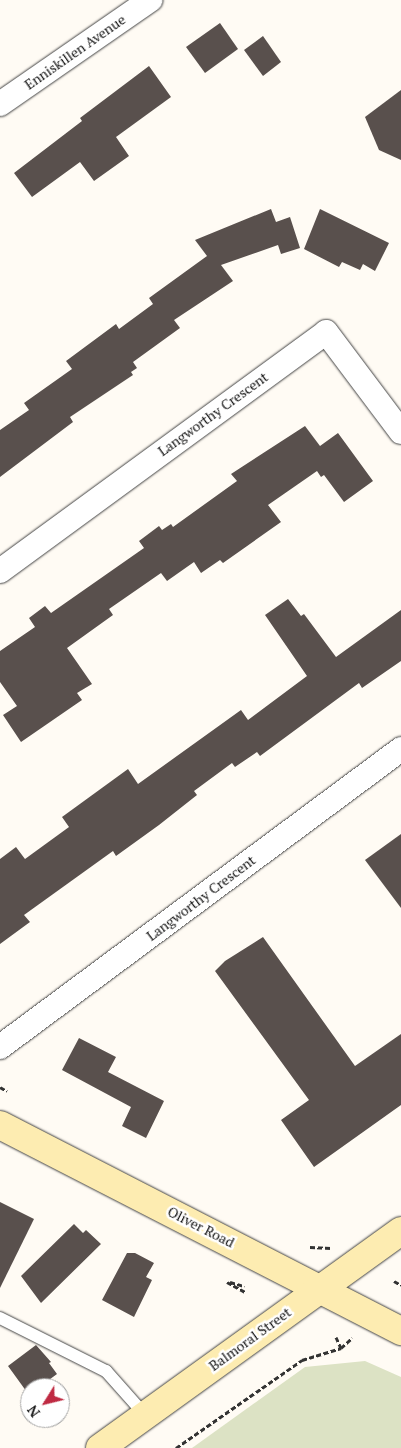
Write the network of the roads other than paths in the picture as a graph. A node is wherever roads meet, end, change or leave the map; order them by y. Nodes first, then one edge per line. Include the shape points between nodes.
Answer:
1 (150, 0) edge
2 (0, 104) edge
3 (401, 432) edge
4 (0, 571) edge
5 (401, 749) edge
6 (0, 1047) edge
7 (0, 1125) edge
8 (401, 1231) edge
9 (319, 1289) junction
10 (0, 1318) edge
11 (401, 1331) edge
12 (145, 1415) junction
13 (100, 1448) edge

1 - 2 street, Enniskillen Avenue
3 - 4 street, Langworthy Crescent via 326,332
5 - 6 street, Langworthy Crescent
7 - 9 main road, Oliver Road
8 - 9 main road, Balmoral Street
9 - 11 main road, Oliver Road
9 - 12 main road, Balmoral Street
10 - 12 lane via 106,1371
12 - 13 main road, Balmoral Street

